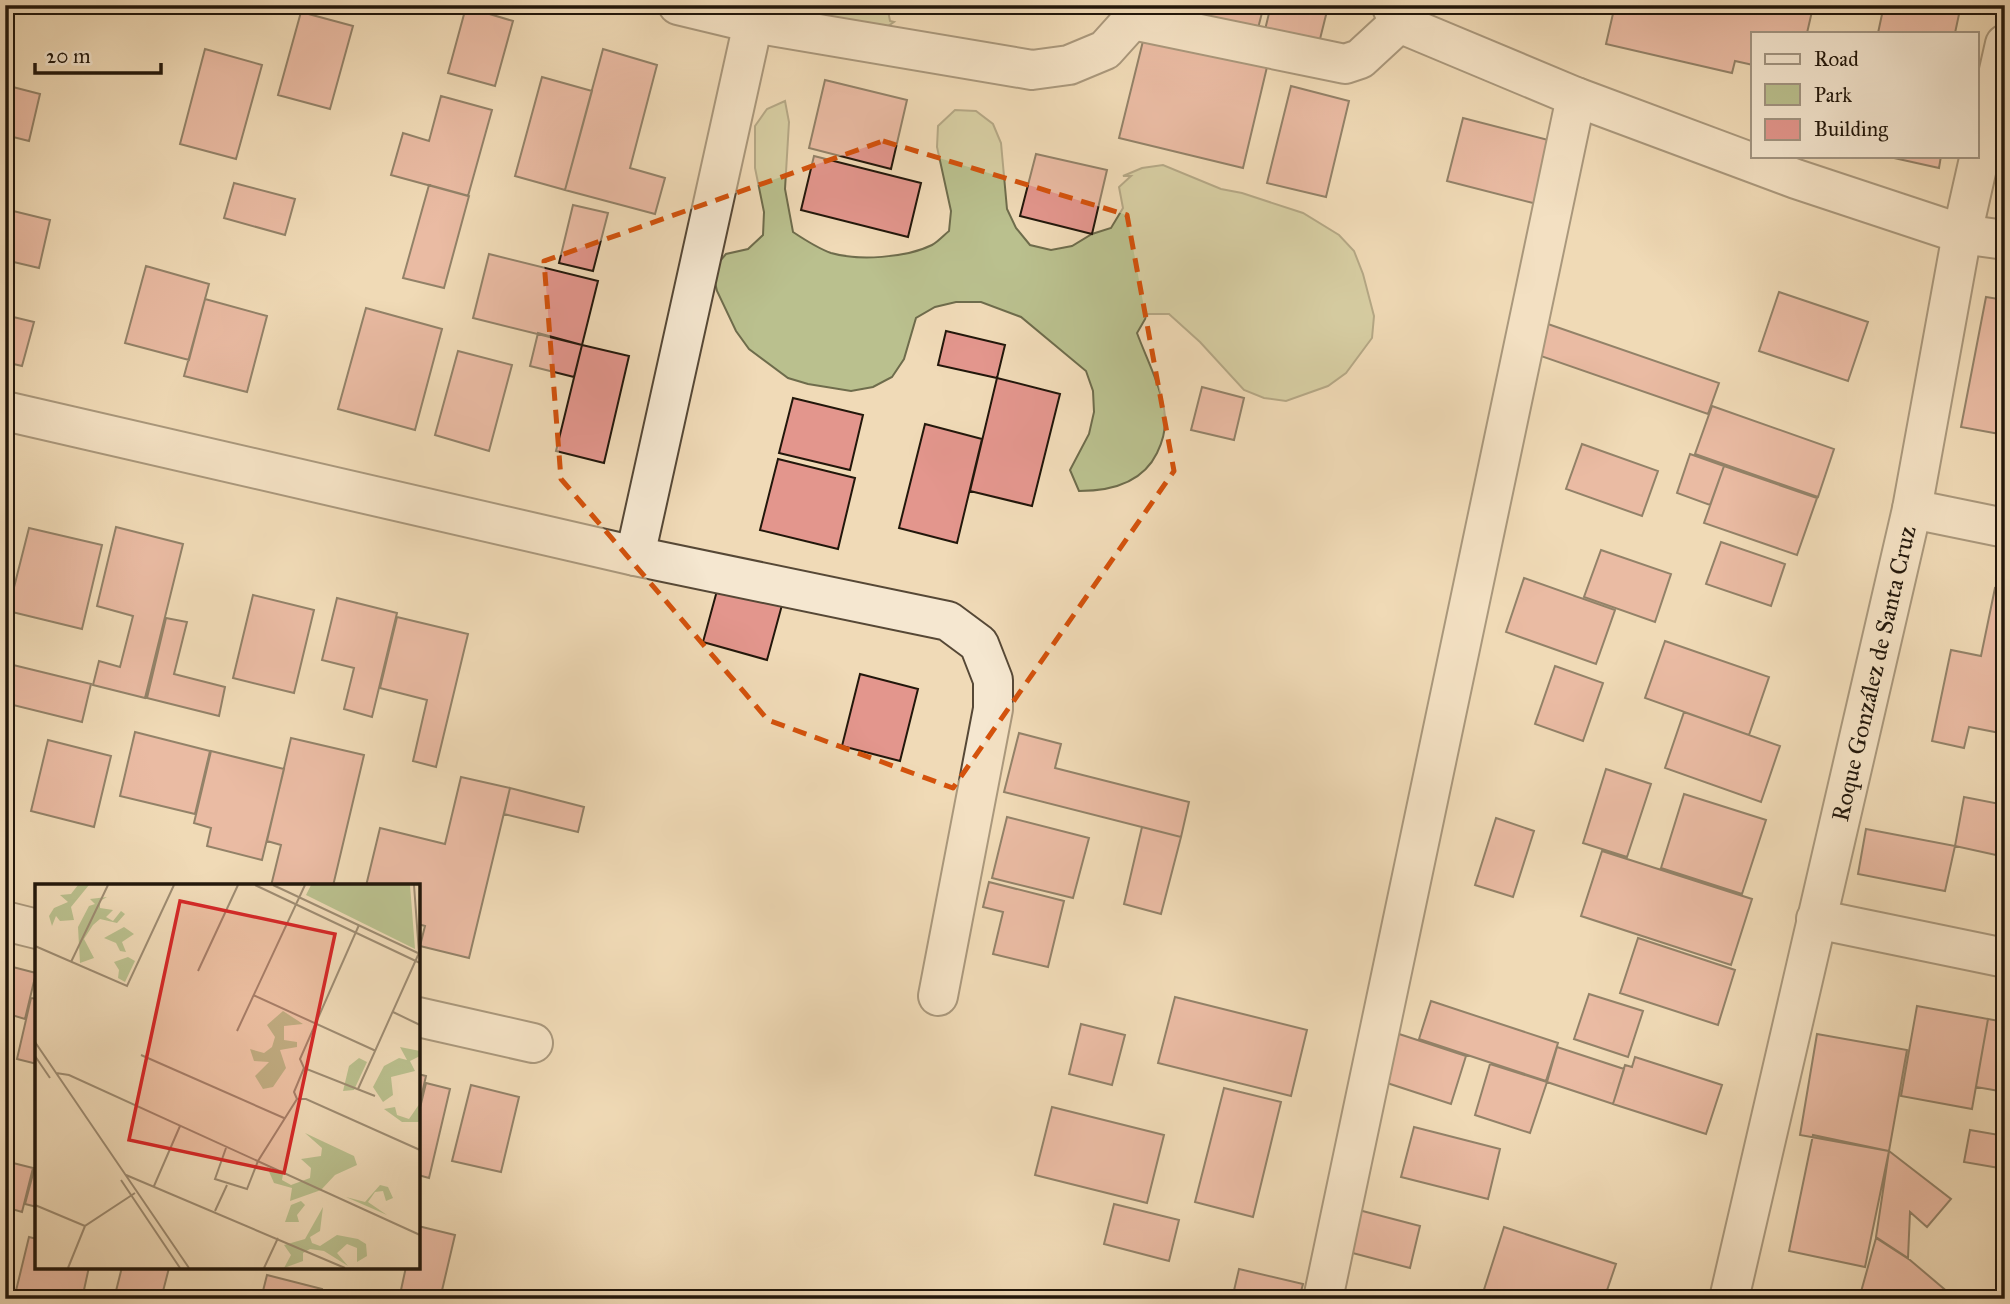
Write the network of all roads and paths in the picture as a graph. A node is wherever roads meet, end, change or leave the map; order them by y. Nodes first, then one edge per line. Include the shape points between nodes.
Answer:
1 (678, 5) edge
2 (1134, 13) edge
3 (755, 14) edge
4 (1395, 14) edge
5 (2005, 44) edge
6 (1576, 97) junction
7 (1962, 234) junction
8 (2005, 240) edge
9 (5, 411) edge
10 (1912, 509) junction
11 (2005, 528) edge
12 (635, 556) junction
13 (1816, 919) junction
14 (5, 921) edge
15 (35, 928) edge
16 (2005, 958) edge
17 (938, 996) dead end
18 (420, 1017) edge
19 (533, 1043) dead end
20 (1323, 1299) edge
21 (1728, 1299) edge

1 - 3 street
2 - 3 street via 1105,50 1069,65 1032,70
2 - 4 street via 1345,64 1360,59
3 - 12 street
4 - 6 street
5 - 7 street, Roque González de Santa Cruz
6 - 7 street via 1796,179
6 - 20 street
7 - 8 street
7 - 10 street, Roque González de Santa Cruz
9 - 12 street
10 - 11 street
10 - 13 street, Roque González de Santa Cruz
12 - 17 street via 948,621 979,644 993,680 993,709
13 - 16 street
13 - 21 street, Roque González de Santa Cruz
14 - 15 street
18 - 19 street

